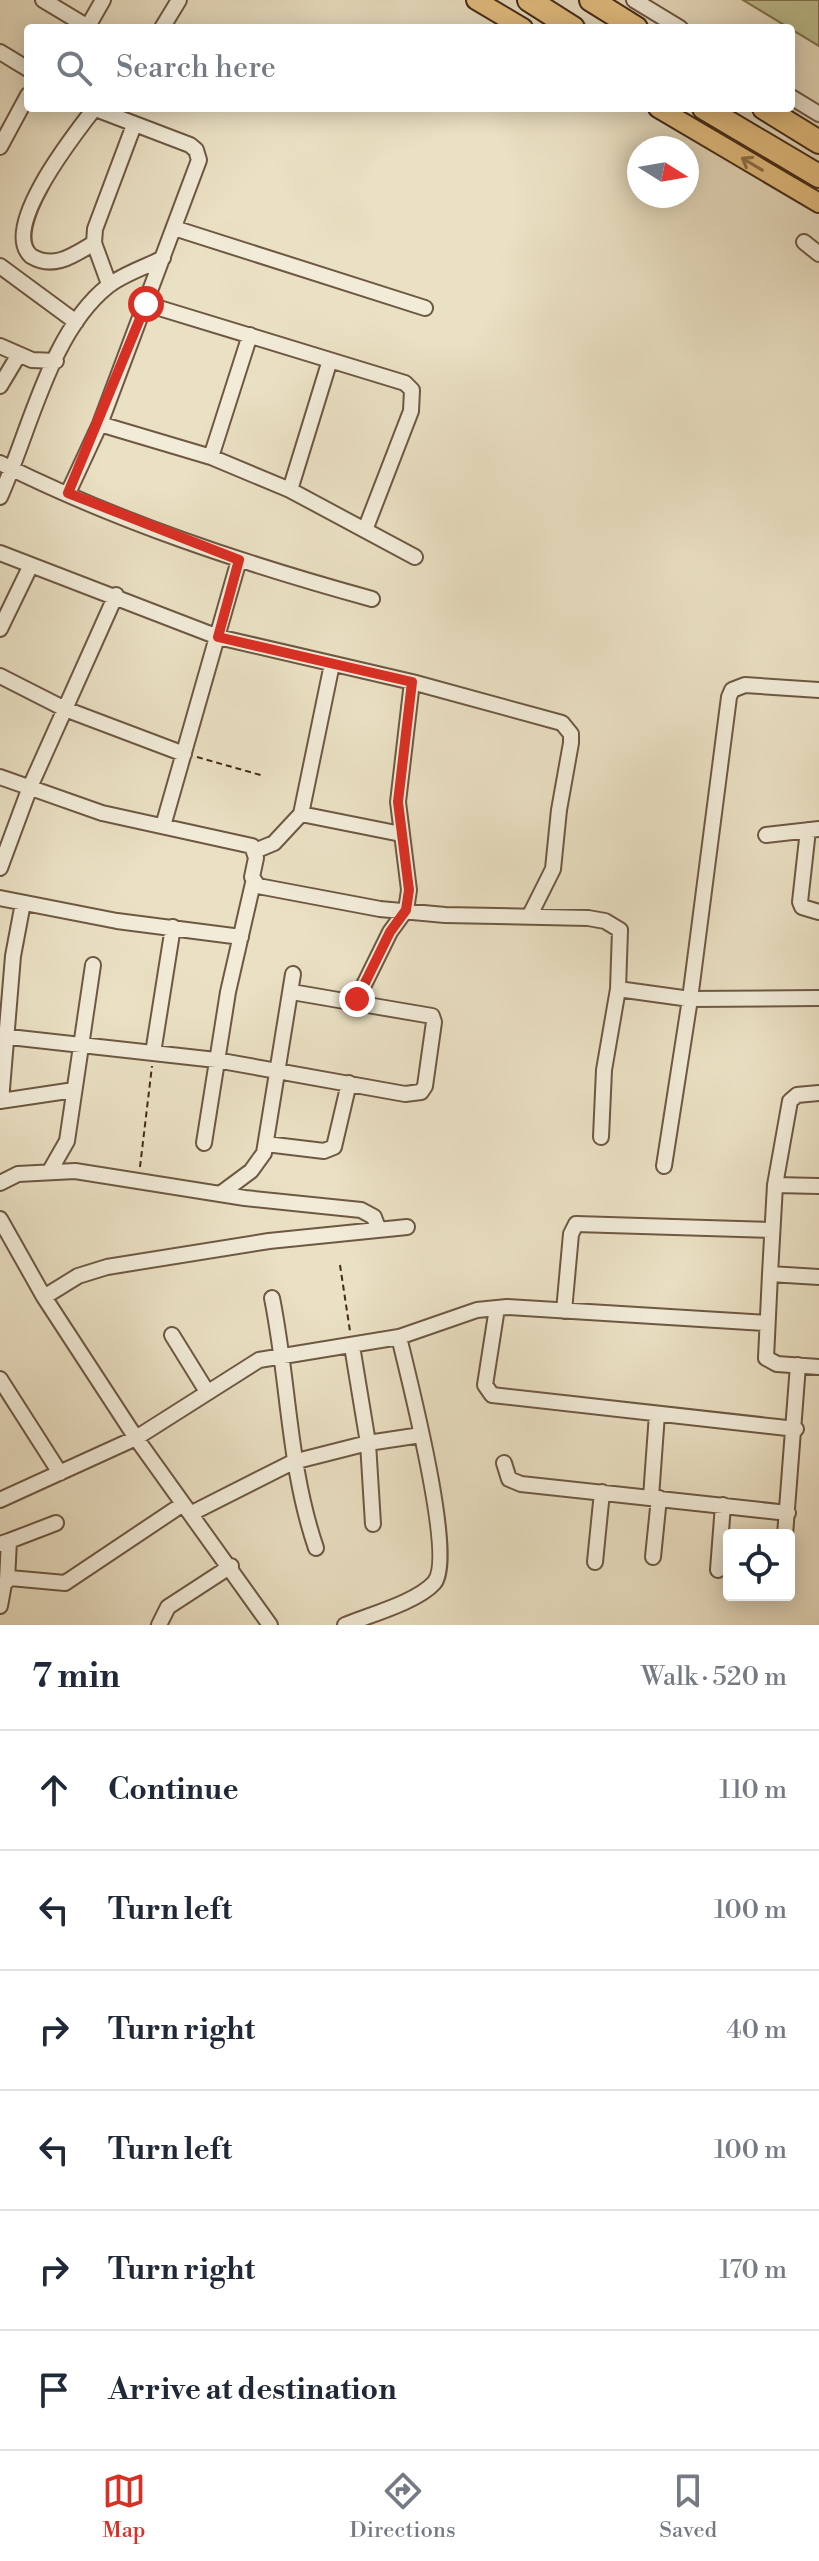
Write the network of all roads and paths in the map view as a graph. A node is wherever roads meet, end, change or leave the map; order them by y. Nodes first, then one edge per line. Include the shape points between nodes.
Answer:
1 (43, 0) edge
2 (103, 0) edge
3 (179, 0) edge
4 (476, 0) edge
5 (529, 0) edge
6 (591, 0) edge
7 (634, 0) edge
8 (82, 24) edge
9 (89, 24) edge
10 (164, 24) edge
11 (516, 24) edge
12 (567, 24) edge
13 (630, 24) edge
14 (673, 24) edge
15 (0, 52) edge
16 (24, 67) edge
17 (795, 99) edge
18 (24, 102) edge
19 (90, 112) edge
20 (113, 112) edge
21 (665, 112) edge
22 (711, 112) edge
23 (770, 112) edge
24 (819, 114) edge
25 (134, 125) junction
26 (819, 142) edge
27 (0, 147) edge
28 (819, 176) edge
29 (819, 203) edge
30 (174, 228) junction
31 (804, 242) dead end
32 (94, 243) junction
33 (819, 254) edge
34 (163, 258) junction
35 (0, 266) edge
36 (109, 284) junction
37 (146, 304) junction
38 (425, 308) dead end
39 (76, 322) junction
40 (250, 335) junction
41 (0, 346) edge
42 (18, 356) junction
43 (330, 360) junction
44 (56, 361) junction
45 (0, 386) edge
46 (100, 424) junction
47 (211, 457) junction
48 (6, 466) edge
49 (290, 490) junction
50 (68, 493) junction
51 (0, 497) edge
52 (365, 530) junction
53 (0, 553) edge
54 (415, 557) dead end
55 (239, 560) junction
56 (31, 565) junction
57 (116, 595) junction
58 (372, 599) dead end
59 (0, 629) edge
60 (218, 637) junction
61 (332, 664) junction
62 (0, 676) edge
63 (412, 682) junction
64 (819, 690) edge
65 (65, 709) junction
66 (184, 754) junction
67 (264, 776) dead end
68 (0, 777) edge
69 (30, 787) junction
70 (301, 814) junction
71 (163, 826) junction
72 (814, 829) edge
73 (401, 834) junction
74 (766, 835) dead end
75 (255, 851) junction
76 (0, 868) edge
77 (253, 883) junction
78 (0, 898) edge
79 (23, 903) junction
80 (406, 910) junction
81 (819, 912) edge
82 (530, 915) junction
83 (173, 927) junction
84 (241, 937) junction
85 (93, 965) dead end
86 (293, 974) dead end
87 (618, 989) junction
88 (292, 992) junction
89 (819, 998) edge
90 (690, 999) junction
91 (350, 1002) junction
92 (3, 1037) edge
93 (80, 1045) junction
94 (153, 1053) junction
95 (216, 1060) junction
96 (276, 1072) junction
97 (349, 1083) junction
98 (74, 1090) junction
99 (819, 1093) edge
100 (1, 1101) edge
101 (601, 1137) dead end
102 (204, 1143) dead end
103 (266, 1144) junction
104 (664, 1166) dead end
105 (51, 1169) junction
106 (139, 1182) junction
107 (0, 1183) edge
108 (775, 1185) junction
109 (819, 1186) edge
110 (220, 1194) junction
111 (0, 1219) edge
112 (407, 1227) dead end
113 (378, 1228) junction
114 (771, 1230) junction
115 (340, 1265) dead end
116 (770, 1274) junction
117 (819, 1277) edge
118 (44, 1297) junction
119 (272, 1298) dead end
120 (497, 1308) junction
121 (564, 1311) junction
122 (766, 1323) junction
123 (172, 1335) dead end
124 (399, 1337) junction
125 (352, 1346) junction
126 (283, 1355) junction
127 (798, 1365) junction
128 (819, 1367) edge
129 (0, 1379) edge
130 (206, 1390) junction
131 (657, 1414) junction
132 (796, 1429) junction
133 (421, 1435) junction
134 (136, 1438) junction
135 (368, 1443) junction
136 (293, 1462) junction
137 (504, 1463) dead end
138 (60, 1473) junction
139 (602, 1492) junction
140 (655, 1498) junction
141 (0, 1500) edge
142 (723, 1505) junction
143 (187, 1508) junction
144 (788, 1513) junction
145 (56, 1523) dead end
146 (373, 1524) dead end
147 (786, 1529) edge
148 (4, 1542) edge
149 (316, 1548) dead end
150 (653, 1557) dead end
151 (595, 1562) dead end
152 (231, 1566) junction
153 (718, 1570) dead end
154 (7, 1580) junction
155 (0, 1606) edge
156 (159, 1625) edge
157 (270, 1625) edge
158 (345, 1625) edge

1 - 8 street
2 - 9 street
3 - 10 street
4 - 11 main road
5 - 12 highway
6 - 13 highway
7 - 14 street
15 - 16 street
17 - 24 street
18 - 27 street
19 - 32 street via 28,196 19,215 18,238 28,254 45,262 63,260
20 - 25 street
29 -> 21 main road
22 - 28 highway
23 - 26 highway
25 - 30 street via 196,150 199,160
25 - 32 street
30 - 34 street
30 - 38 street
31 - 33 street
32 - 36 street
34 - 36 street
34 - 37 street
35 - 39 street
36 - 39 street
37 - 40 street
37 - 46 street
39 - 44 street
40 - 43 street
40 - 47 street
41 - 42 street
42 - 44 street
42 - 45 street
43 - 49 street
43 - 52 street via 405,383 412,390 411,411
44 - 48 street
46 - 47 street
46 - 50 street
47 - 49 street
48 - 50 street
48 - 51 street
49 - 52 street
50 - 55 street
52 - 54 street
53 - 56 street
55 - 58 street
55 - 60 street
56 - 57 street
56 - 59 street
57 - 60 street
57 - 65 street
60 - 61 street
60 - 66 street
61 - 63 street
61 - 70 street
62 - 65 street
63 - 73 street via 400,760
63 - 82 street via 552,718 571,734 553,869
64 - 90 street via 745,685 732,690
65 - 66 street
65 - 69 street
66 - 67 path
66 - 71 street
68 - 69 street
69 - 71 street via 102,813
69 - 76 street
70 - 73 street
70 - 75 street via 274,843
71 - 75 street via 246,844
72 - 74 street
72 - 81 street via 800,902
73 - 80 street via 409,890
75 - 77 street
77 - 80 street
77 - 84 street
78 - 79 street
79 - 83 street
79 - 92 street
80 - 82 street
80 - 91 street via 362,994
82 - 87 street via 615,924 622,940
83 - 84 street
83 - 94 street
84 - 95 street
85 - 93 street
86 - 88 street
87 - 90 street
87 - 101 street via 604,1070
88 - 91 street
88 - 96 street
89 - 90 street
90 - 104 street
91 - 97 street via 426,1013 434,1022 421,1092
92 - 93 street
92 - 100 street
93 - 94 street
93 - 98 street
94 - 95 street
94 - 106 path
95 - 96 street
95 - 102 street
96 - 97 street
96 - 103 street
97 - 103 street via 334,1147 324,1151
98 - 100 street
98 - 105 street via 67,1141
99 - 108 street via 790,1101
103 - 110 street via 259,1163
105 - 106 street
105 - 107 street
106 - 110 street
108 - 109 street
108 - 114 street
110 - 113 street via 361,1210 374,1217
111 - 118 street
112 - 113 street
113 - 118 street via 107,1267 78,1276
114 - 116 street
114 - 121 street via 576,1224
115 - 125 path
116 - 117 street
116 - 122 street
118 - 134 street
119 - 126 street
120 - 121 street
120 - 124 street
120 - 131 street via 485,1385 492,1395
121 - 122 street
122 - 127 street via 766,1358
123 - 130 street
124 - 125 street
124 - 133 street
125 - 126 street
125 - 135 street
126 - 130 street via 259,1360
126 - 136 street
127 - 128 street
127 - 132 street
129 - 138 street
130 - 134 street
131 - 132 street
131 - 140 street
132 - 144 street
133 - 135 street
133 - 158 street via 442,1556 436,1581 424,1592
134 - 138 street
134 - 143 street
135 - 136 street
135 - 146 street
136 - 143 street
136 - 149 street
137 - 139 street via 509,1479 521,1484
138 - 141 street
139 - 140 street
139 - 151 street
140 - 142 street
140 - 150 street
142 - 144 street
142 - 153 street
143 - 152 street
143 - 154 street via 65,1583
144 - 147 street
145 - 148 street
148 - 154 street
152 - 156 street via 168,1607
152 - 157 street
154 - 155 street

